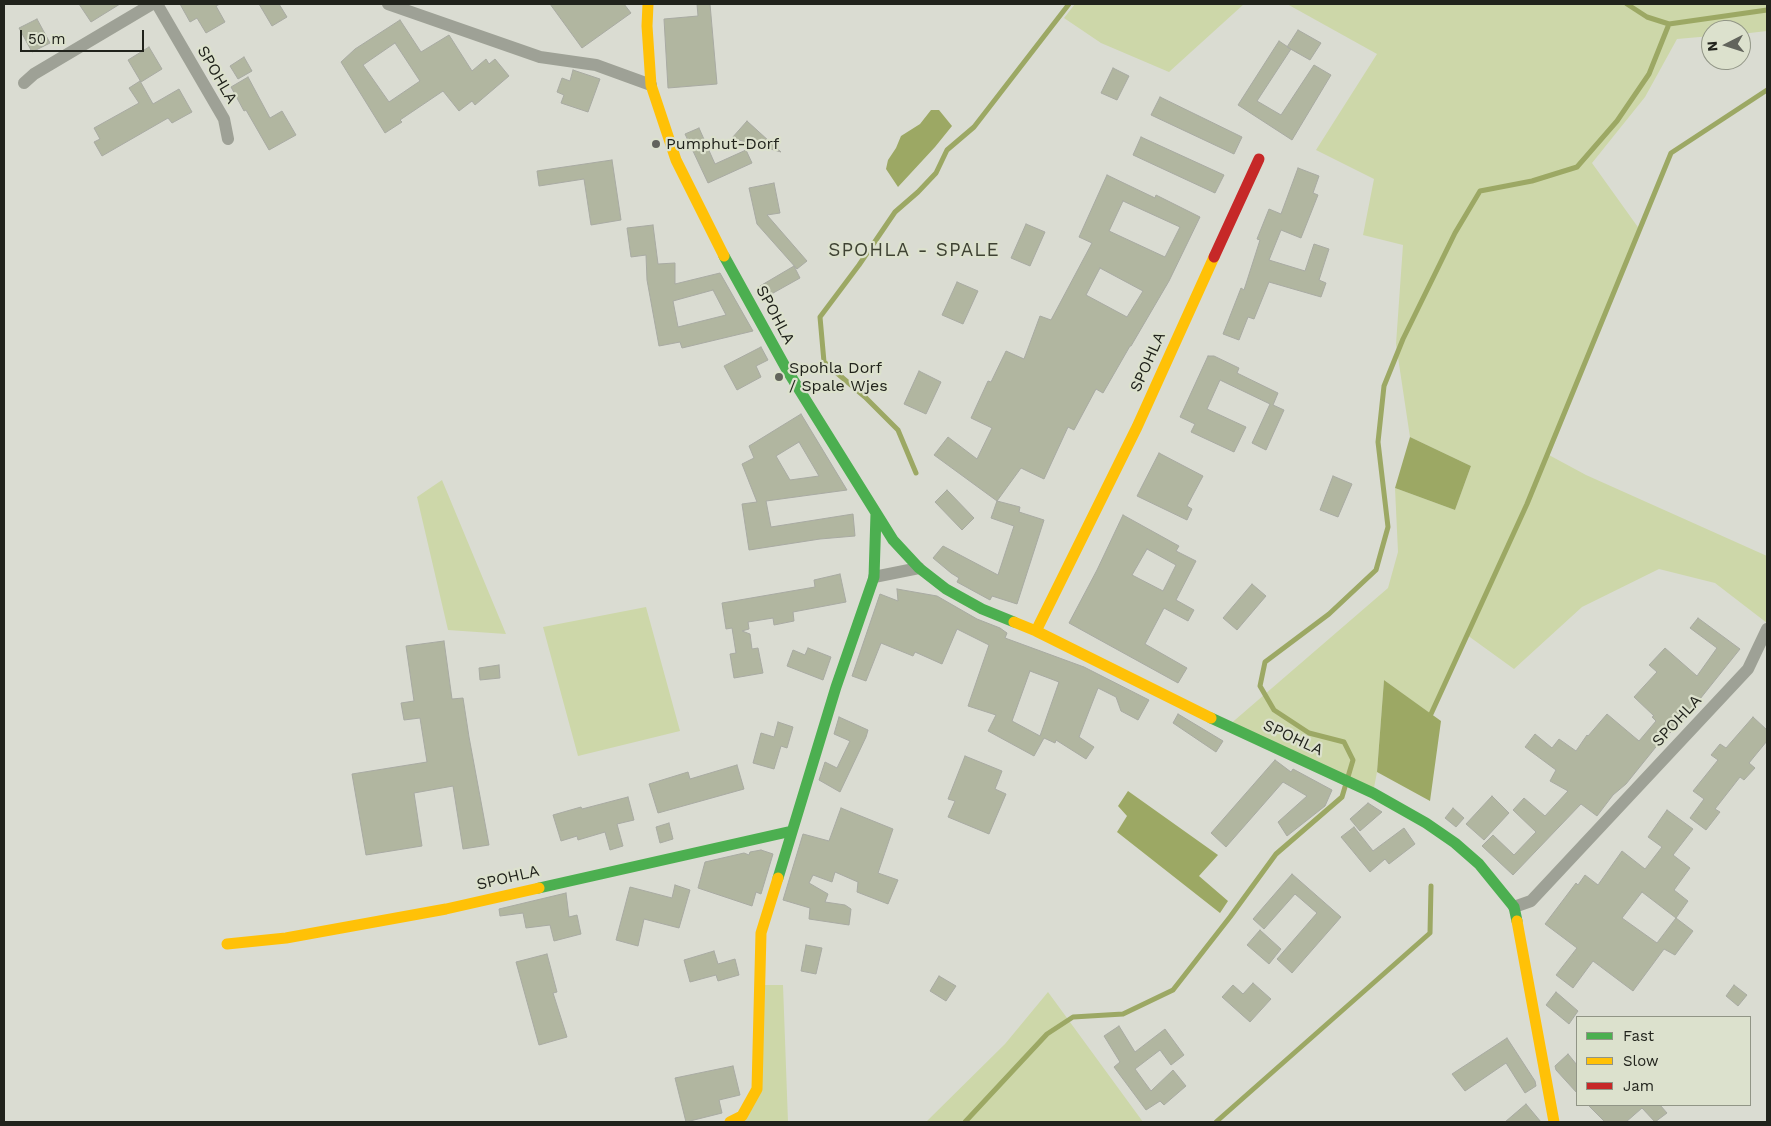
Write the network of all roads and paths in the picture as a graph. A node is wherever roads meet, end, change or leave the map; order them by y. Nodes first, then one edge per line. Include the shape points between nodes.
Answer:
1 (152, 4) edge
2 (157, 4) edge
3 (388, 4) edge
4 (648, 4) edge
5 (24, 83) dead end
6 (651, 86) junction
7 (228, 139) dead end
8 (1259, 159) dead end
9 (876, 514) junction
10 (919, 568) junction
11 (874, 576) junction
12 (1767, 629) edge
13 (1036, 630) junction
14 (792, 831) junction
15 (1514, 907) junction
16 (227, 944) dead end
17 (730, 1122) edge
18 (1554, 1122) edge

1 - 5 street
2 - 7 street, SPOHLA via 224,119
3 - 6 street via 540,57 596,65
4 - 6 street, SPOHLA
6 - 9 street, SPOHLA via 676,160 713,235 787,370
8 - 13 street, SPOHLA via 1137,427
9 - 10 street, SPOHLA via 893,540
9 - 11 street
10 - 11 street
10 - 13 street, SPOHLA via 982,608
11 - 14 street
12 - 15 street, SPOHLA via 1748,669 1531,901
13 - 15 street, SPOHLA via 1228,726 1360,787 1426,823 1479,864
14 - 16 street, SPOHLA via 446,909 286,938
14 - 17 street via 762,934 757,1089 742,1116
15 - 18 street, SPOHLA

